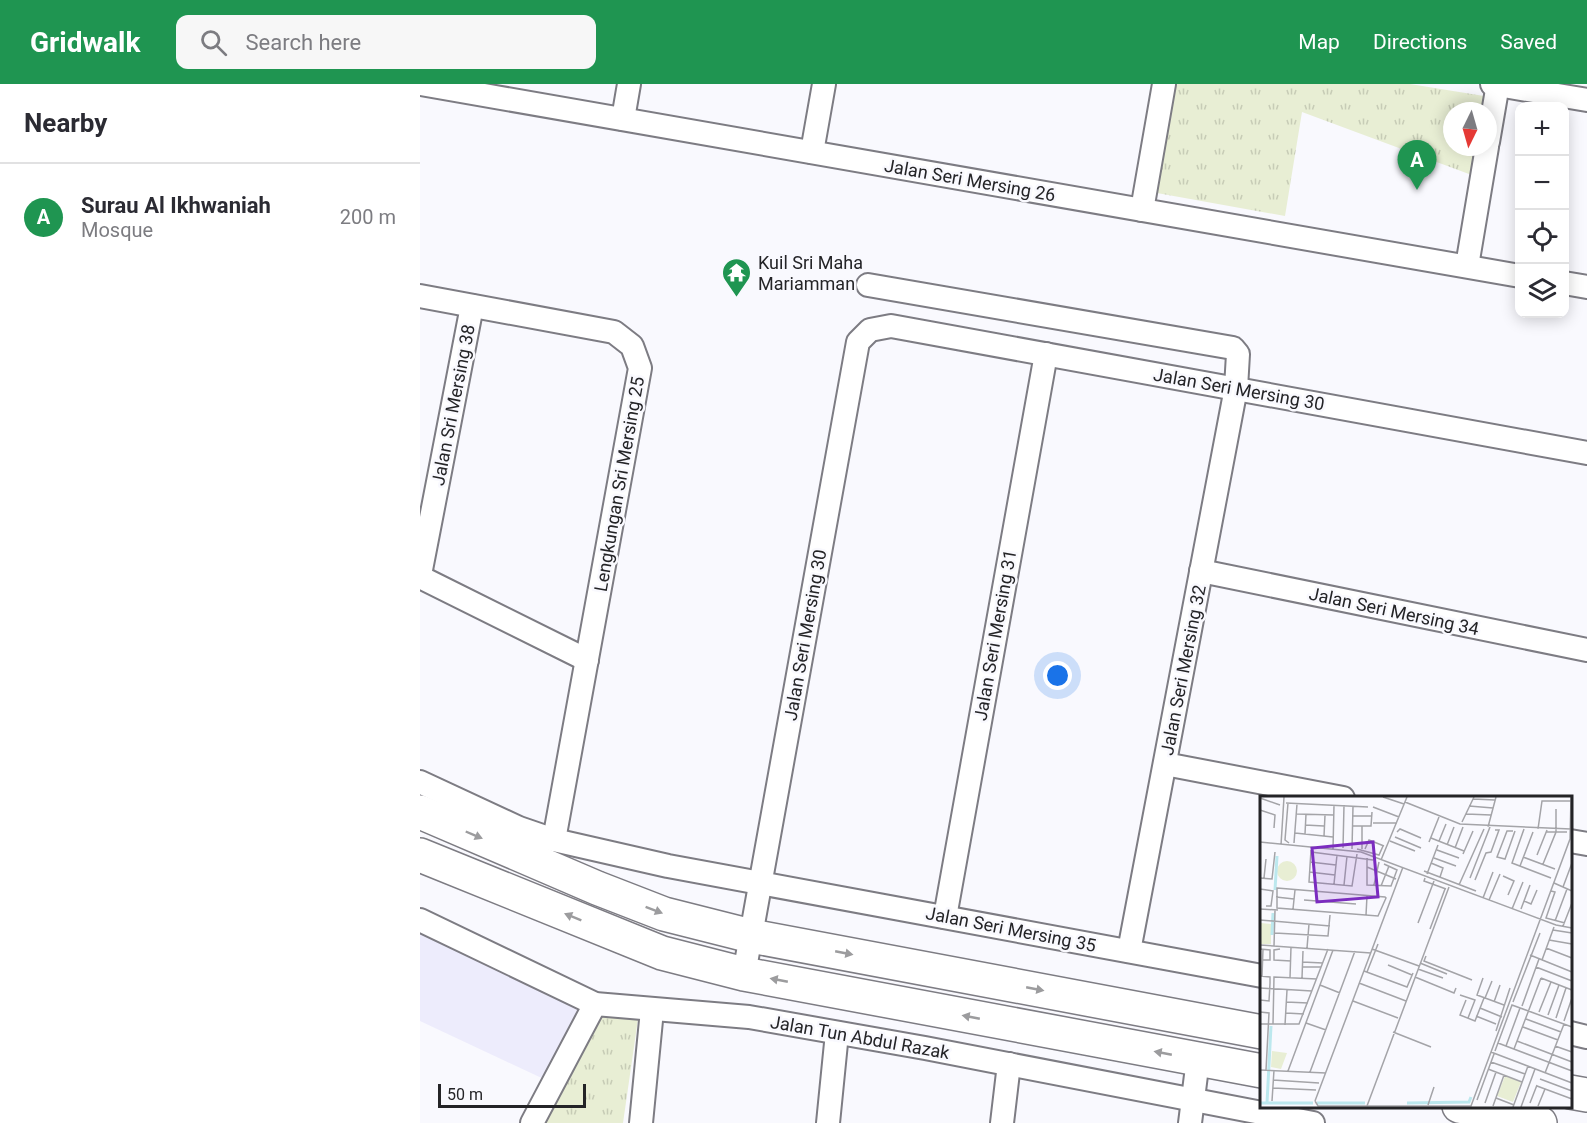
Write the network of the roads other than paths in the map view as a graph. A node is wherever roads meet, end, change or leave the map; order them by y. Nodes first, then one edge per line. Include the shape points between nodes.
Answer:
1 (421, 84) edge
2 (629, 84) edge
3 (824, 84) edge
4 (1164, 84) edge
5 (1496, 84) edge
6 (1587, 100) edge
7 (1494, 102) edge
8 (623, 119) junction
9 (812, 152) junction
10 (1485, 156) edge
11 (1142, 210) junction
12 (1467, 266) junction
13 (1515, 275) edge
14 (1569, 284) edge
15 (868, 285) dead end
16 (1587, 287) edge
17 (420, 296) edge
18 (472, 306) junction
19 (1046, 354) junction
20 (1236, 388) junction
21 (1587, 453) edge
22 (1201, 571) junction
23 (420, 576) edge
24 (1587, 650) edge
25 (587, 660) junction
26 (1165, 764) junction
27 (420, 782) edge
28 (1333, 796) edge
29 (420, 812) edge
30 (554, 840) junction
31 (1572, 841) edge
32 (1587, 844) edge
33 (420, 855) edge
34 (761, 883) junction
35 (945, 917) junction
36 (420, 920) edge
37 (751, 936) junction
38 (1129, 951) junction
39 (744, 974) junction
40 (1260, 976) edge
41 (595, 1004) junction
42 (652, 1010) junction
43 (1260, 1032) edge
44 (837, 1033) junction
45 (1572, 1034) edge
46 (1587, 1036) edge
47 (1198, 1059) junction
48 (1009, 1065) junction
49 (1260, 1071) edge
50 (1572, 1092) edge
51 (1587, 1095) edge
52 (1193, 1100) junction
53 (1464, 1108) edge
54 (532, 1123) edge
55 (641, 1123) edge
56 (828, 1123) edge
57 (1002, 1123) edge
58 (1190, 1123) edge
59 (1313, 1123) edge
60 (1540, 1123) edge

1 - 8 street, Jalan Seri Mersing 26
2 - 8 street
3 - 9 street
4 - 11 street
5 - 6 street
5 - 7 street
8 - 9 street, Jalan Seri Mersing 26
9 - 11 street, Jalan Seri Mersing 26
10 - 12 street
11 - 12 street, Jalan Seri Mersing 26
12 - 13 street, Jalan Seri Mersing 26
14 - 16 street
15 - 20 street, Jalan Seri Mersing 32 via 1233,348 1239,363
17 - 18 street, Lengkungan Sri Mersing 25
18 - 23 street, Jalan Sri Mersing 38
18 - 25 street, Lengkungan Sri Mersing 25 via 614,332 632,346 640,369
19 - 20 street, Jalan Seri Mersing 30
19 - 34 street, Jalan Seri Mersing 30 via 891,326 870,330 858,342
19 - 35 street, Jalan Seri Mersing 31
20 - 21 street, Jalan Seri Mersing 30
20 - 22 street, Jalan Seri Mersing 32
22 - 24 street, Jalan Seri Mersing 34
22 - 26 street, Jalan Seri Mersing 32
23 - 25 street
25 - 30 street, Lengkungan Sri Mersing 25
26 - 28 street
26 - 38 street, Jalan Seri Mersing 32
27 - 30 street
29 -> 37 main road via 664,914
30 - 34 street
31 - 32 street
39 -> 33 main road via 662,953
34 - 35 street, Jalan Seri Mersing 35
34 - 37 street, Jalan Seri Mersing 30
35 - 38 street, Jalan Seri Mersing 35
36 - 41 street, Jalan Tun Abdul Razak
37 - 39 street, Jalan Seri Mersing 30
37 -> 43 main road
38 - 40 street, Jalan Seri Mersing 35
47 -> 39 main road
41 - 42 street, Jalan Tun Abdul Razak
41 - 54 street
42 - 44 street, Jalan Tun Abdul Razak via 749,1017
42 - 55 street
44 - 48 street, Jalan Tun Abdul Razak
44 - 56 street
45 - 46 street
47 - 49 main road
47 - 52 street
48 - 52 street, Jalan Tun Abdul Razak
48 - 57 street
50 - 51 main road
52 - 58 street
52 - 59 street, Jalan Tun Abdul Razak
53 - 60 main road

